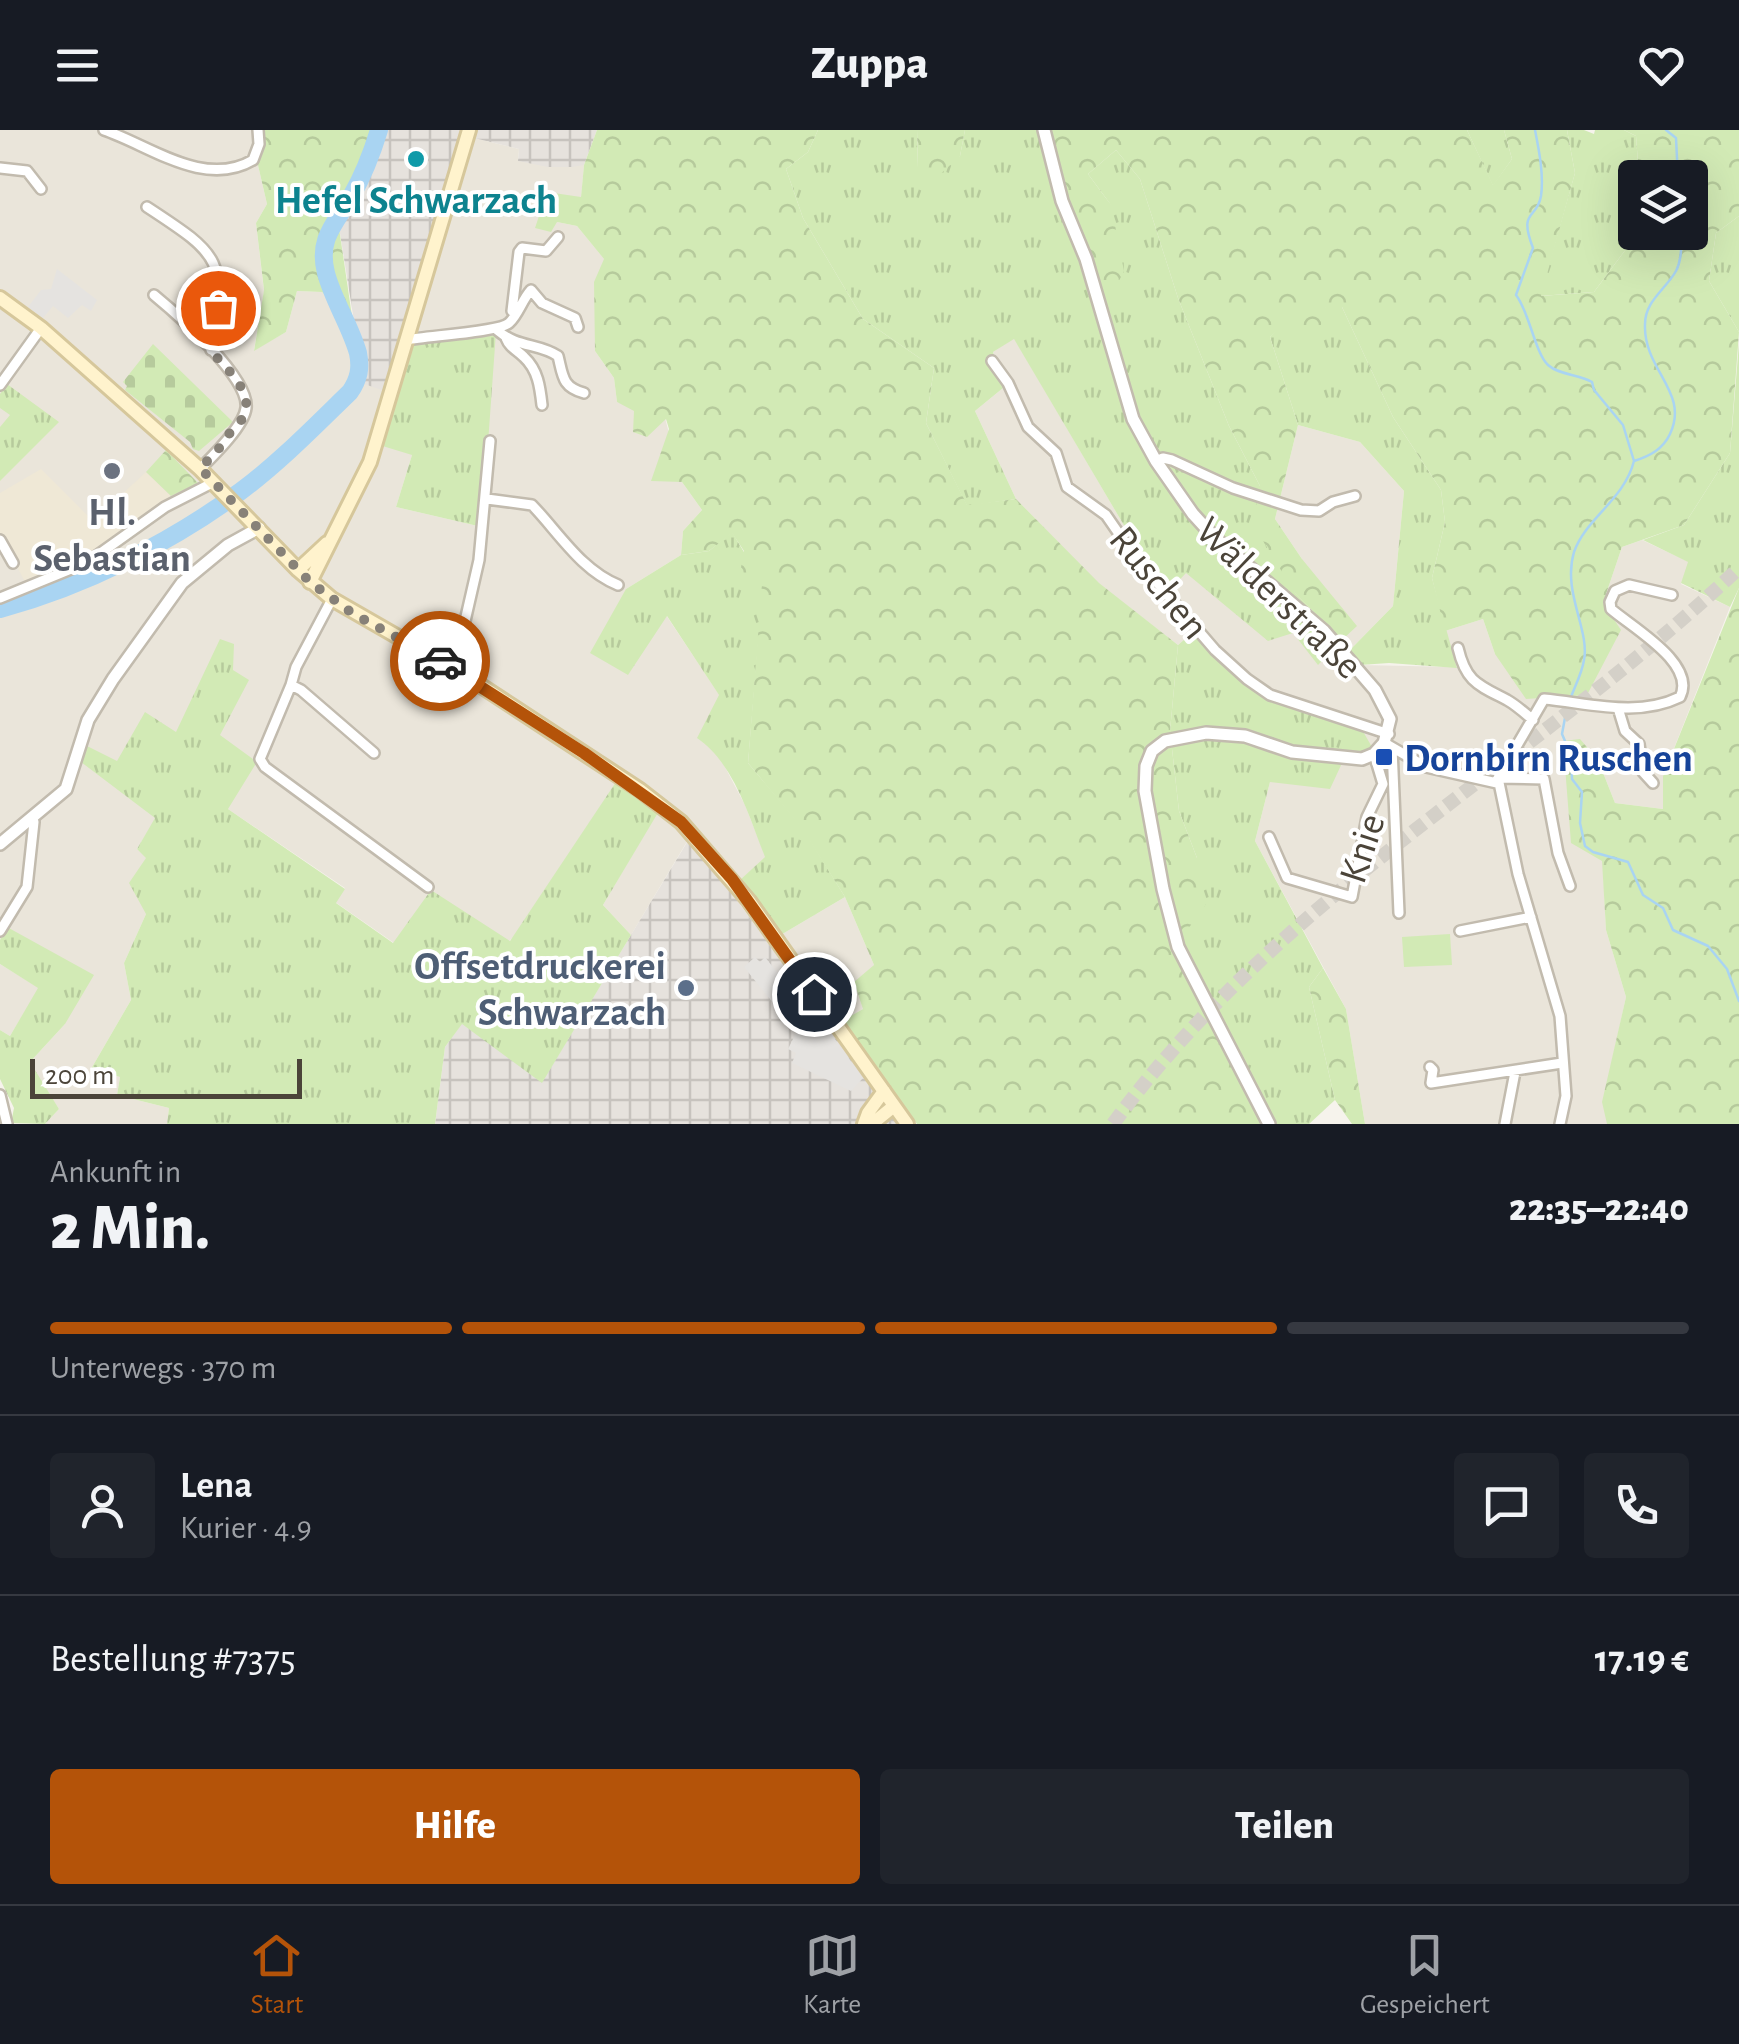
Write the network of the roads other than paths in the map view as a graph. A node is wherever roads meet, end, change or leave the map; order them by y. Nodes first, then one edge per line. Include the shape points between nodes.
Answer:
1 (104, 130) edge
2 (258, 130) edge
3 (470, 130) edge
4 (1044, 130) edge
5 (0, 168) edge
6 (41, 189) dead end
7 (147, 206) dead end
8 (558, 237) dead end
9 (154, 296) dead end
10 (0, 298) edge
11 (41, 328) junction
12 (501, 328) junction
13 (578, 328) dead end
14 (506, 338) junction
15 (407, 340) junction
16 (210, 350) junction
17 (992, 361) dead end
18 (0, 385) edge
19 (584, 393) dead end
20 (542, 405) dead end
21 (490, 441) dead end
22 (1156, 462) junction
23 (200, 468) junction
24 (214, 482) junction
25 (1355, 496) dead end
26 (487, 499) junction
27 (259, 528) junction
28 (0, 540) edge
29 (326, 544) junction
30 (13, 563) dead end
31 (298, 570) junction
32 (310, 582) junction
33 (618, 585) dead end
34 (1672, 594) dead end
35 (0, 598) edge
36 (332, 599) junction
37 (1458, 648) dead end
38 (454, 669) junction
39 (291, 685) junction
40 (1618, 708) junction
41 (1533, 720) junction
42 (1388, 742) junction
43 (374, 753) dead end
44 (1374, 754) junction
45 (1498, 780) junction
46 (1653, 783) dead end
47 (32, 818) junction
48 (1269, 837) dead end
49 (0, 844) edge
50 (1570, 886) dead end
51 (428, 887) dead end
52 (1399, 913) dead end
53 (1530, 917) junction
54 (0, 930) edge
55 (1460, 931) dead end
56 (1562, 1063) junction
57 (1430, 1067) dead end
58 (1516, 1072) junction
59 (884, 1091) junction
60 (0, 1095) edge
61 (894, 1106) junction
62 (7, 1124) edge
63 (864, 1124) edge
64 (872, 1124) edge
65 (906, 1124) edge
66 (1268, 1124) edge
67 (1505, 1124) edge
68 (1560, 1124) edge

1 - 2 street via 164,157 225,169 252,160
3 - 15 main road
4 - 22 street, Wälderstraße via 1133,419
5 - 6 street via 27,171
7 - 16 street via 202,244 217,268
8 - 12 street via 546,251 519,252 512,310
9 - 16 street
10 - 11 main road
11 - 18 street
11 - 23 main road
12 - 13 street via 531,290 575,318
12 - 14 street
12 - 15 street
14 - 19 street via 551,351 563,382
14 - 20 street via 532,365
15 - 29 main road via 370,462
16 - 23 street via 247,404 224,446
17 - 42 street, Ruschen via 1028,427 1056,453 1067,487 1106,516 1215,650 1270,695
21 - 26 street
22 - 25 street via 1172,460 1301,510 1320,511
22 - 42 street, Wälderstraße via 1214,537 1324,631 1362,674 1388,711
23 - 24 main road
24 - 27 main road
24 - 35 street via 165,507 88,562
26 - 33 street via 532,505 586,565
26 - 38 street via 473,599
27 - 31 main road
27 - 47 street via 182,583 101,696 66,789
28 - 30 street
29 - 31 main road
29 - 32 main road
31 - 32 main road
32 - 36 main road
34 - 40 street via 1615,590 1612,609 1656,642 1685,688 1669,703
36 - 38 main road
36 - 39 street
37 - 41 street via 1478,686
38 - 59 main road via 640,790 695,836
39 - 43 street
39 - 51 street via 260,752 265,767
40 - 41 street via 1544,699
40 - 46 street via 1625,731 1638,744 1642,772
41 - 45 street
42 - 44 street
42 - 45 street via 1426,767
42 - 52 street, Knie
44 - 48 street, Knie via 1383,784 1367,817 1352,897 1287,878
44 - 66 street via 1337,758 1206,733 1165,741 1146,766 1145,790 1178,946
45 - 50 street via 1544,779
45 - 53 street
47 - 49 street
47 - 54 street via 27,887
53 - 55 street
53 - 56 street via 1558,1004
56 - 58 street
56 - 68 street via 1566,1096
57 - 58 street via 1431,1083
58 - 67 street
59 - 61 main road
59 - 63 main road
60 - 62 street
61 - 64 main road
61 - 65 main road

